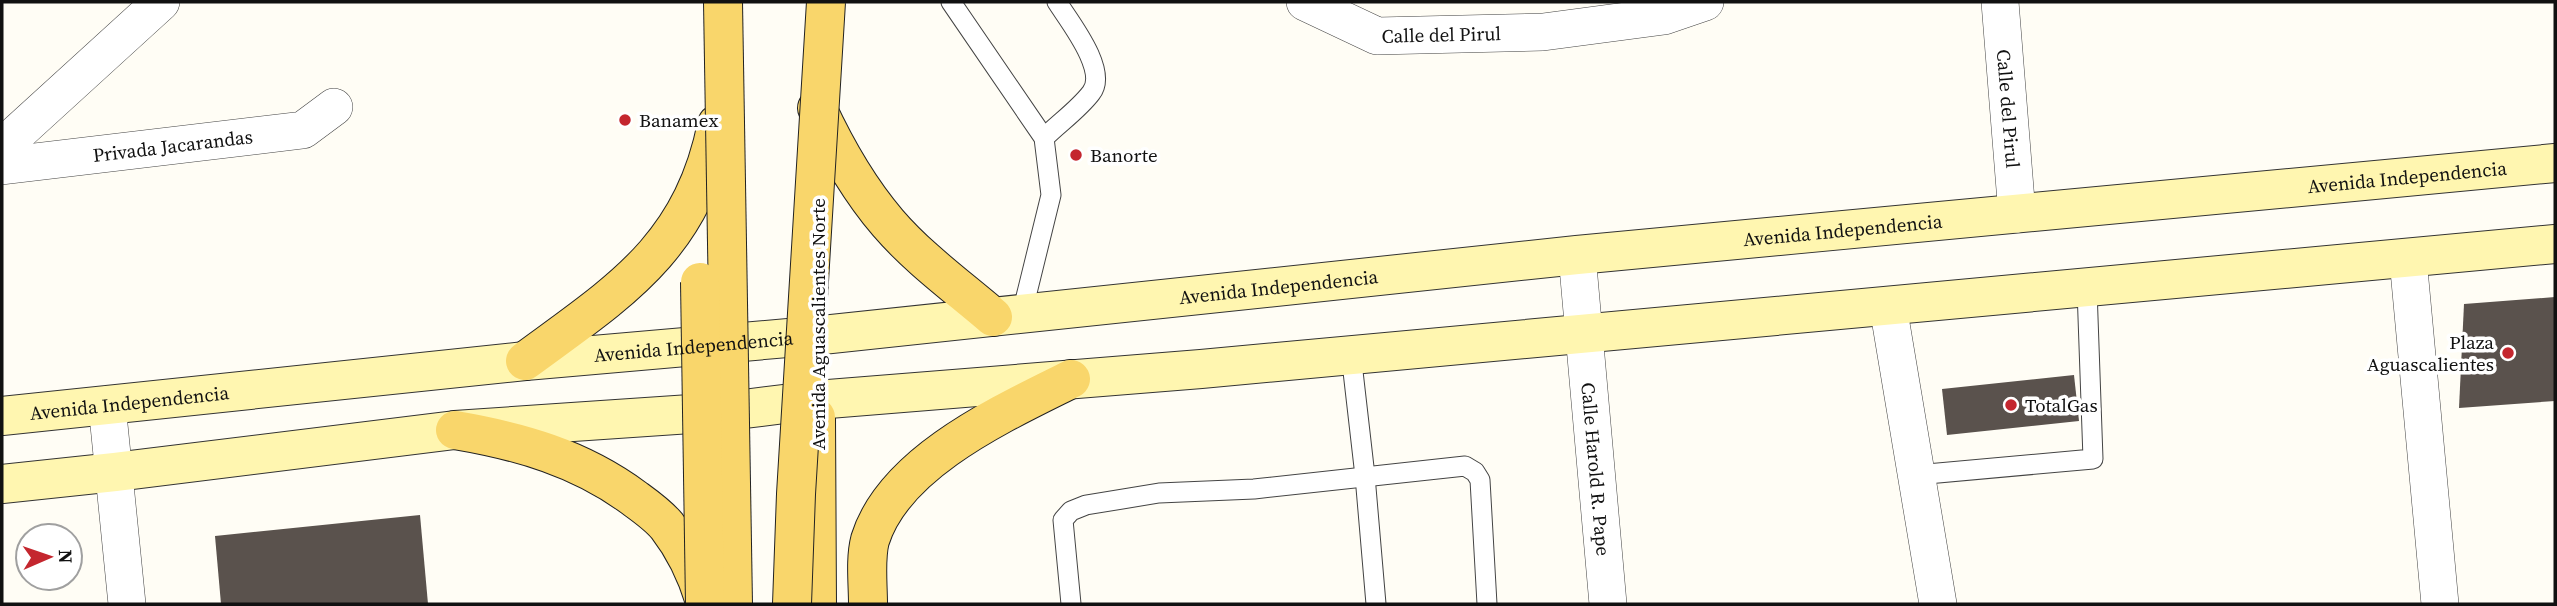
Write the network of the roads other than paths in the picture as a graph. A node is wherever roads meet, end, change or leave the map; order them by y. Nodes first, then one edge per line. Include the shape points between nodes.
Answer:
1 (161, 2) edge
2 (720, 2) edge
3 (820, 2) edge
4 (826, 2) edge
5 (951, 2) edge
6 (1056, 2) edge
7 (1305, 2) edge
8 (1705, 2) edge
9 (2000, 2) edge
10 (2021, 2) edge
11 (1541, 17) edge
12 (334, 107) dead end
13 (817, 107) junction
14 (720, 112) junction
15 (1044, 138) junction
16 (2, 147) edge
17 (2555, 163) edge
18 (2, 166) edge
19 (2026, 213) junction
20 (2555, 244) edge
21 (1577, 255) junction
22 (2408, 259) junction
23 (2087, 289) junction
24 (1888, 306) junction
25 (1008, 315) junction
26 (1584, 333) junction
27 (822, 335) junction
28 (722, 344) junction
29 (1351, 354) junction
30 (525, 360) junction
31 (1072, 379) junction
32 (816, 400) junction
33 (107, 405) junction
34 (720, 412) junction
35 (2, 416) edge
36 (455, 430) junction
37 (115, 472) junction
38 (1916, 475) junction
39 (1365, 477) junction
40 (2, 484) edge
41 (127, 604) edge
42 (705, 604) edge
43 (717, 604) edge
44 (733, 604) edge
45 (792, 604) edge
46 (817, 604) edge
47 (868, 604) edge
48 (1071, 604) edge
49 (1376, 604) edge
50 (1487, 604) edge
51 (1608, 604) edge
52 (1938, 604) edge
53 (2440, 604) edge

1 - 16 street
2 - 14 main road, bridge
3 - 13 main road, Avenida Aguascalientes Norte
4 - 45 main road, bridge
5 - 15 lane
6 - 15 lane via 1094,62 1096,80 1094,91
7 - 11 street, Calle del Pirul via 1377,36
8 - 11 street, Calle del Pirul via 1664,16
9 - 19 street, Calle del Pirul
10 - 19 street, Calle del Pirul
12 - 18 street, Privada Jacarandas via 303,130
13 - 25 main road via 836,149 889,224 917,251
13 - 27 main road, Avenida Aguascalientes Norte
14 - 28 main road
14 - 30 main road via 710,160 696,192 659,251 605,303
14 - 42 main road, bridge via 703,139 699,178
14 - 44 main road, bridge
15 - 25 lane via 1051,195
17 - 19 main road, Avenida Independencia
19 - 21 main road, Avenida Independencia
20 - 22 main road
21 - 25 main road, Avenida Independencia
21 - 26 street, Calle Harold R. Pape
22 - 23 main road
22 - 53 street
23 - 24 main road
23 - 38 lane via 2093,459
24 - 26 main road
24 - 38 street
25 - 27 main road, Avenida Independencia
26 - 29 main road
26 - 51 street, Calle Harold R. Pape
27 - 28 main road, Avenida Independencia
27 - 32 main road, Avenida Aguascalientes Norte
28 - 30 main road, Avenida Independencia
28 - 34 main road
29 - 31 main road
29 - 39 lane
30 - 33 main road, Avenida Independencia
31 - 32 main road
31 - 47 main road via 981,427 900,487 878,518 869,543
32 - 34 main road
32 - 46 main road, Avenida Aguascalientes Norte
33 - 35 main road, Avenida Independencia
33 - 37 street
34 - 36 main road
34 - 43 main road
36 - 37 main road
36 - 42 main road via 564,457 621,489 665,524 685,554
37 - 40 main road
37 - 41 street
38 - 52 street
39 - 48 lane via 1159,493 1071,511 1063,520
39 - 49 lane
39 - 50 lane via 1465,466 1475,472 1480,480

